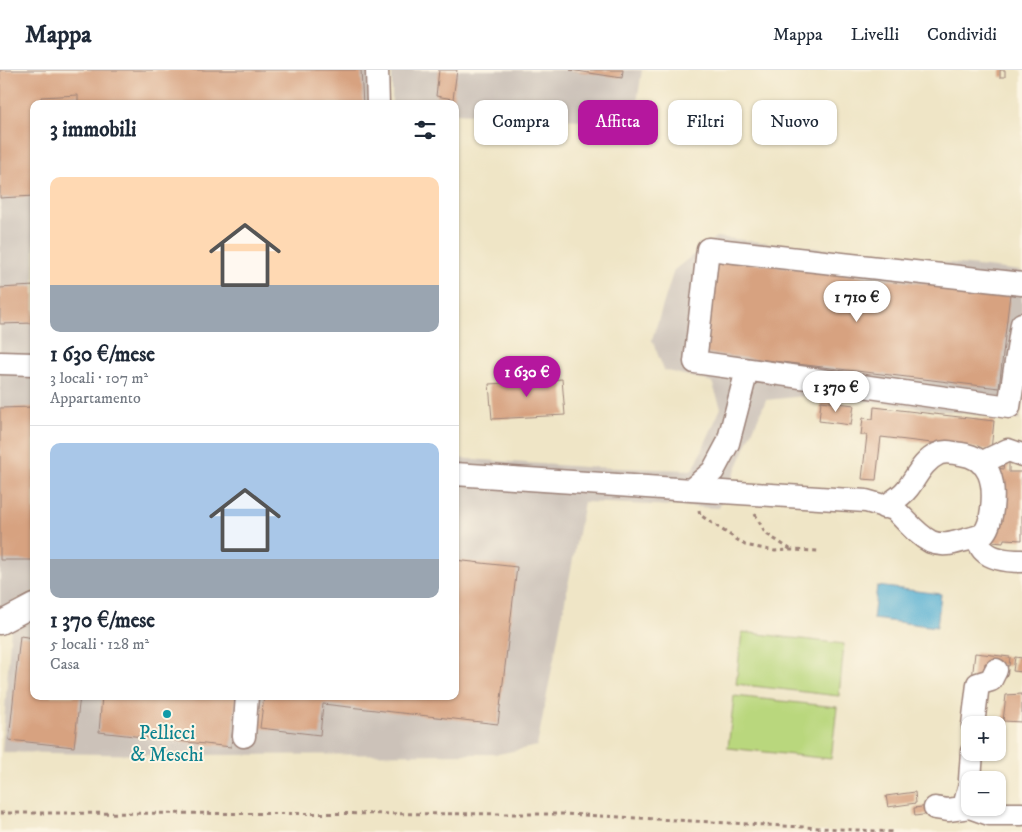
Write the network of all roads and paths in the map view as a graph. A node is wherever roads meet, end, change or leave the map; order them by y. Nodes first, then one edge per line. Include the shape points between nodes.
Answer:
1 (377, 70) edge
2 (378, 100) edge
3 (1022, 284) edge
4 (1022, 324) edge
5 (0, 364) edge
6 (30, 364) edge
7 (747, 370) junction
8 (1022, 455) edge
9 (981, 463) junction
10 (459, 474) edge
11 (692, 490) junction
12 (747, 494) junction
13 (884, 507) junction
14 (977, 537) junction
15 (790, 550) junction
16 (819, 552) dead end
17 (1022, 560) edge
18 (30, 607) edge
19 (0, 623) edge
20 (996, 670) dead end
21 (247, 700) edge
22 (974, 716) edge
23 (244, 736) dead end
24 (934, 808) dead end
25 (961, 808) edge
26 (0, 813) edge
27 (1006, 814) edge
28 (1022, 814) edge
29 (894, 832) edge

1 - 2 street
3 - 7 street via 708,249 695,362
4 - 7 street via 1009,407
5 - 6 street
7 - 11 street via 728,443 713,471
8 - 9 street via 1008,450
9 - 13 street via 970,455 948,451 937,454 926,463 908,489
9 - 14 street via 992,479 994,500 987,528
10 - 11 street
11 - 12 street
11 - 15 path via 700,515 745,545 775,552
12 - 13 street via 866,501
12 - 15 path via 765,533
13 - 14 street via 894,509 921,535 938,544
14 - 17 street via 982,550 990,556
15 - 16 path
18 - 19 street
20 - 22 street via 992,680 978,684
21 - 23 street
24 - 25 street
26 - 29 path via 565,814
27 - 28 street

